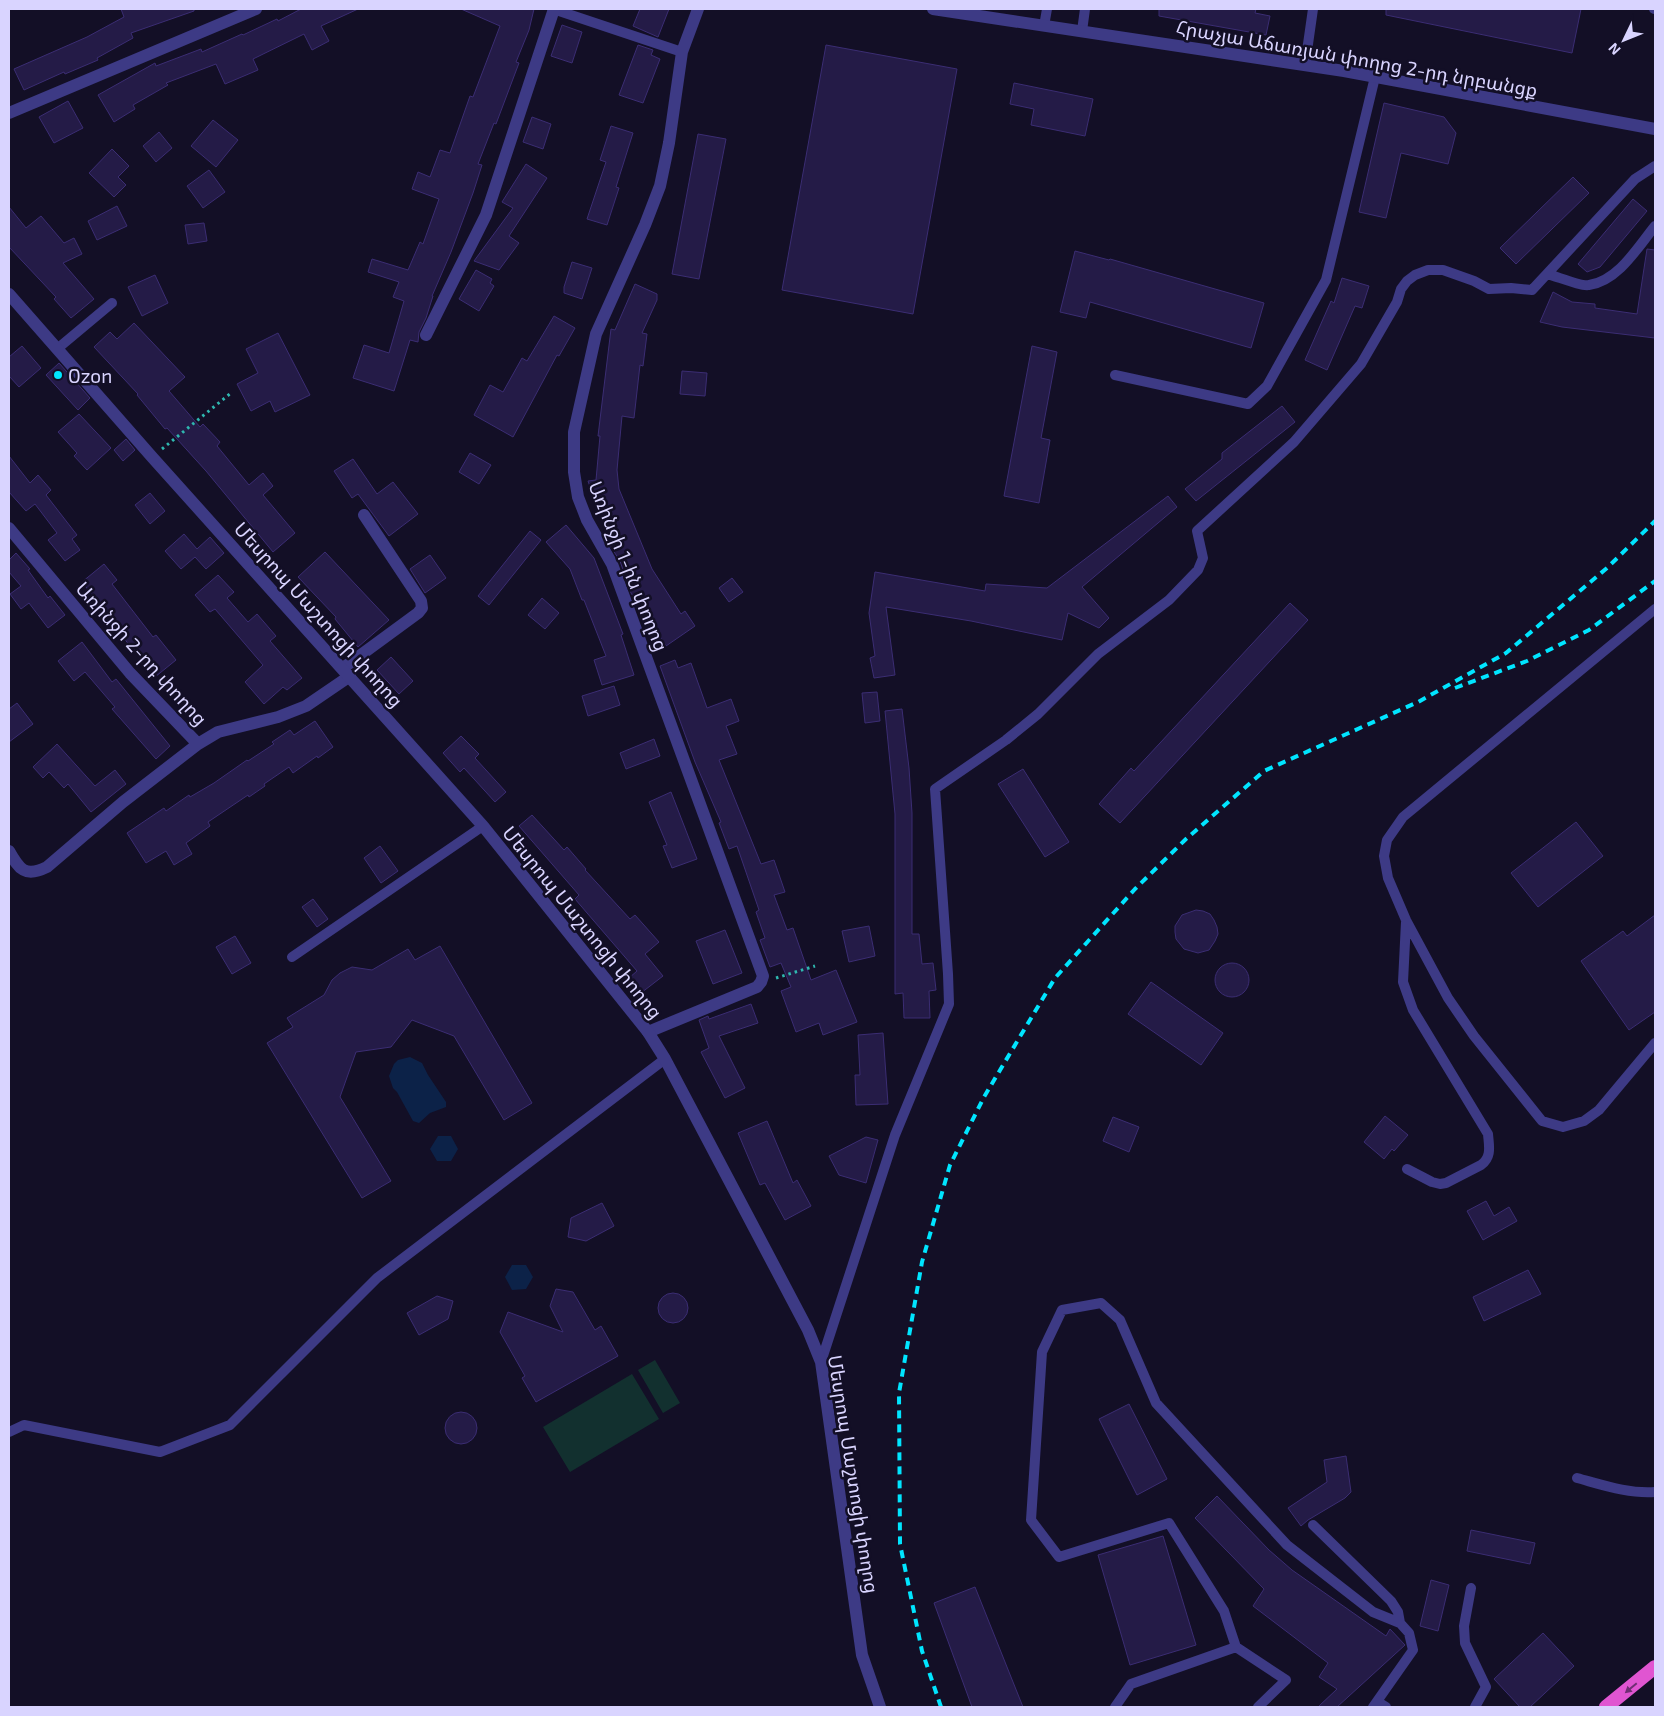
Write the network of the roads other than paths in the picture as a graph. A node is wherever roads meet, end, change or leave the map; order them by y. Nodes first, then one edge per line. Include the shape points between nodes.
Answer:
1 (256, 9) edge
2 (554, 9) edge
3 (698, 9) edge
4 (933, 9) edge
5 (1047, 9) edge
6 (1085, 9) edge
7 (1313, 9) edge
8 (1044, 26) junction
9 (1082, 31) junction
10 (682, 52) junction
11 (1305, 65) junction
12 (1375, 77) junction
13 (9, 113) edge
14 (1655, 129) edge
15 (1655, 166) edge
16 (1655, 226) edge
17 (1547, 274) junction
18 (9, 294) edge
19 (112, 303) dead end
20 (426, 335) dead end
21 (58, 349) junction
22 (1116, 375) dead end
23 (364, 515) dead end
24 (9, 528) edge
25 (1655, 609) edge
26 (346, 672) junction
27 (198, 744) junction
28 (483, 826) junction
29 (9, 850) edge
30 (1406, 920) junction
31 (292, 957) dead end
32 (648, 1032) junction
33 (1655, 1043) edge
34 (665, 1059) junction
35 (1407, 1169) dead end
36 (821, 1362) junction
37 (9, 1432) edge
38 (1577, 1478) dead end
39 (1655, 1492) edge
40 (1313, 1525) dead end
41 (1472, 1588) dead end
42 (1400, 1623) junction
43 (1236, 1647) junction
44 (1655, 1667) edge
45 (1379, 1705) edge
46 (880, 1707) edge
47 (1115, 1707) edge
48 (1258, 1707) edge
49 (1475, 1707) edge
50 (1606, 1707) edge

1 - 13 street
2 - 10 lane
2 - 20 street via 486,215
3 - 10 street, Առինջի 1-ին փողոց
4 - 8 street, Հրաչյա Աճառյան փողոց 2-րդ նրբանցք
5 - 8 lane
6 - 9 lane
7 - 11 lane
8 - 9 street, Հրաչյա Աճառյան փողոց 2-րդ նրբանցք
9 - 11 street, Հրաչյա Աճառյան փողոց 2-րդ նրբանցք
10 - 32 street, Առինջի 1-ին փողոց via 660,186 596,334 574,432 574,472 578,497 612,564 763,976 757,987
11 - 12 street, Հրաչյա Աճառյան փողոց 2-րդ նրբանցք
12 - 14 street, Հրաչյա Աճառյան փողոց 2-րդ նրբանցք
12 - 22 lane via 1326,280 1267,386 1248,404
15 - 17 lane via 1635,180
16 - 17 lane via 1608,279 1588,286
17 - 36 lane via 1532,290 1489,289 1443,270 1428,270 1407,281 1361,364 1294,442 1198,531 1203,558 1198,570 1170,600 1098,654 1038,714 935,788 948,1004 895,1135
18 - 21 street, Մեսրոպ Մաշտոցի փողոց
19 - 21 lane
21 - 26 street, Մեսրոպ Մաշտոցի փողոց
23 - 26 street, Առինջի 2-րդ փողոց via 422,601 422,608
24 - 27 street, Առինջի 2-րդ փողոց via 130,673
25 - 30 lane via 1403,817 1387,840 1384,856 1388,878
26 - 27 street, Առինջի 2-րդ փողոց via 306,706 278,717 218,732
26 - 28 street, Մեսրոպ Մաշտոցի փողոց
27 - 29 street via 123,802 47,868 36,873 24,871
28 - 31 lane
28 - 32 street, Մեսրոպ Մաշտոցի փողոց
30 - 33 lane via 1453,1006 1542,1121 1564,1126 1584,1121 1599,1110
30 - 35 lane via 1403,982 1413,1010 1488,1134 1490,1153 1481,1165 1446,1183 1432,1182
32 - 34 street, Մեսրոպ Մաշտոցի փողոց
34 - 36 street, Մեսրոպ Մաշտոցի փողոց via 808,1330
34 - 37 lane via 377,1278 230,1425 160,1452 24,1425
36 - 46 street, Մեսրոպ Մաշտոցի փողոց via 862,1656
38 - 39 lane via 1623,1490
40 - 42 lane via 1391,1601
41 - 49 lane via 1464,1626 1465,1643 1486,1687
42 - 43 lane via 1373,1612 1287,1545 1156,1403 1120,1320 1101,1303 1062,1310 1042,1352 1031,1520 1060,1557 1170,1523 1224,1611
42 - 45 lane via 1409,1633 1413,1650
43 - 47 lane via 1131,1684
43 - 48 lane via 1286,1680
44 -> 50 highway

